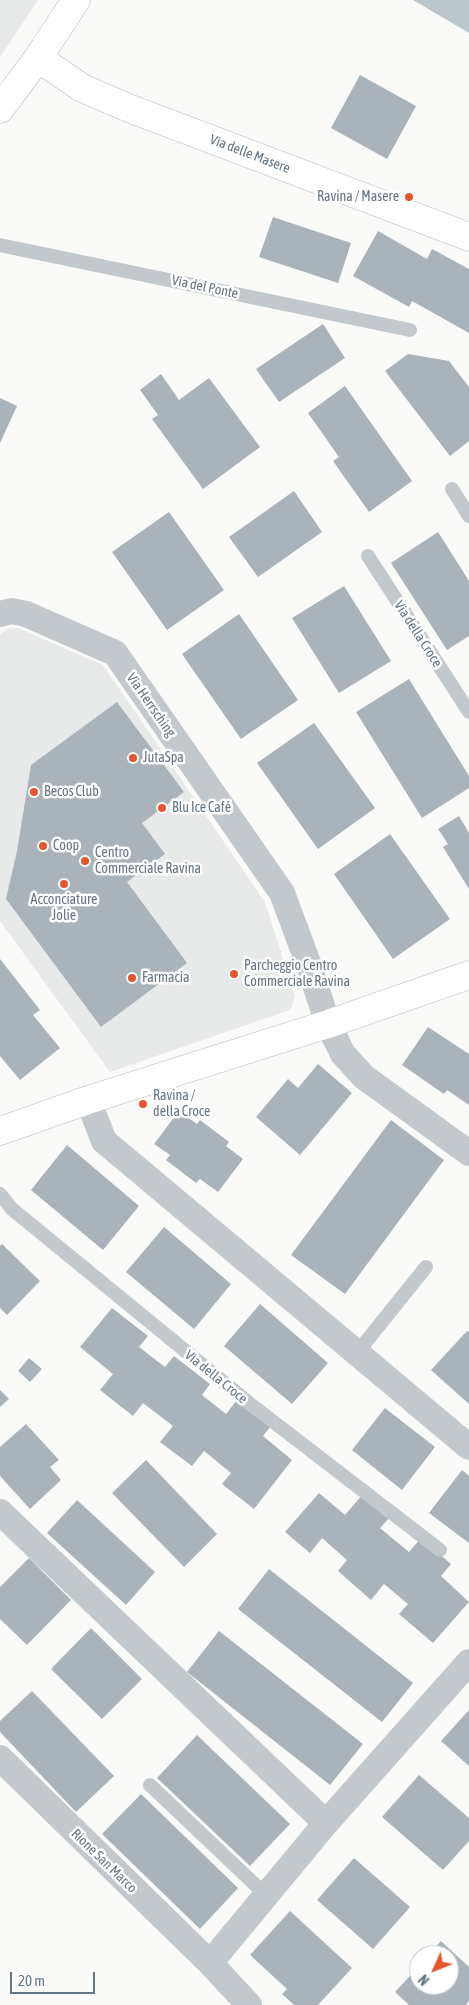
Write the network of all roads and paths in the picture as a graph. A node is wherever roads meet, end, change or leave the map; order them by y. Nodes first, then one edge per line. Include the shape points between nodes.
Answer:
1 (76, 0) edge
2 (38, 58) junction
3 (0, 110) edge
4 (469, 237) edge
5 (0, 245) edge
6 (410, 330) dead end
7 (452, 489) dead end
8 (469, 516) edge
9 (368, 556) dead end
10 (0, 614) edge
11 (469, 712) edge
12 (469, 975) edge
13 (328, 1024) junction
14 (88, 1100) junction
15 (0, 1131) edge
16 (469, 1153) edge
17 (0, 1194) edge
18 (426, 1267) dead end
19 (356, 1354) junction
20 (469, 1447) edge
21 (0, 1512) edge
22 (440, 1550) dead end
23 (469, 1662) edge
24 (0, 1758) edge
25 (150, 1785) dead end
26 (326, 1823) junction
27 (266, 1895) junction
28 (210, 1963) junction
29 (249, 2005) edge

1 - 2 street
2 - 3 street
2 - 4 street, Via delle Masere via 82,88 131,109
5 - 6 lane, Via del Ponte
7 - 8 lane
9 - 11 lane, Via della Croce
10 - 13 street, Via Herrsching via 12,611 26,614 115,653 282,893
12 - 13 street
13 - 14 street
13 - 16 street via 343,1054 364,1077
14 - 15 street
14 - 19 street via 104,1142
17 - 22 lane, Via della Croce via 12,1209 249,1403
18 - 19 lane
19 - 20 street
21 - 26 street
23 - 26 street
24 - 28 street, Rione San Marco
25 - 27 lane
26 - 27 street
27 - 28 street
28 - 29 street, Rione San Marco

